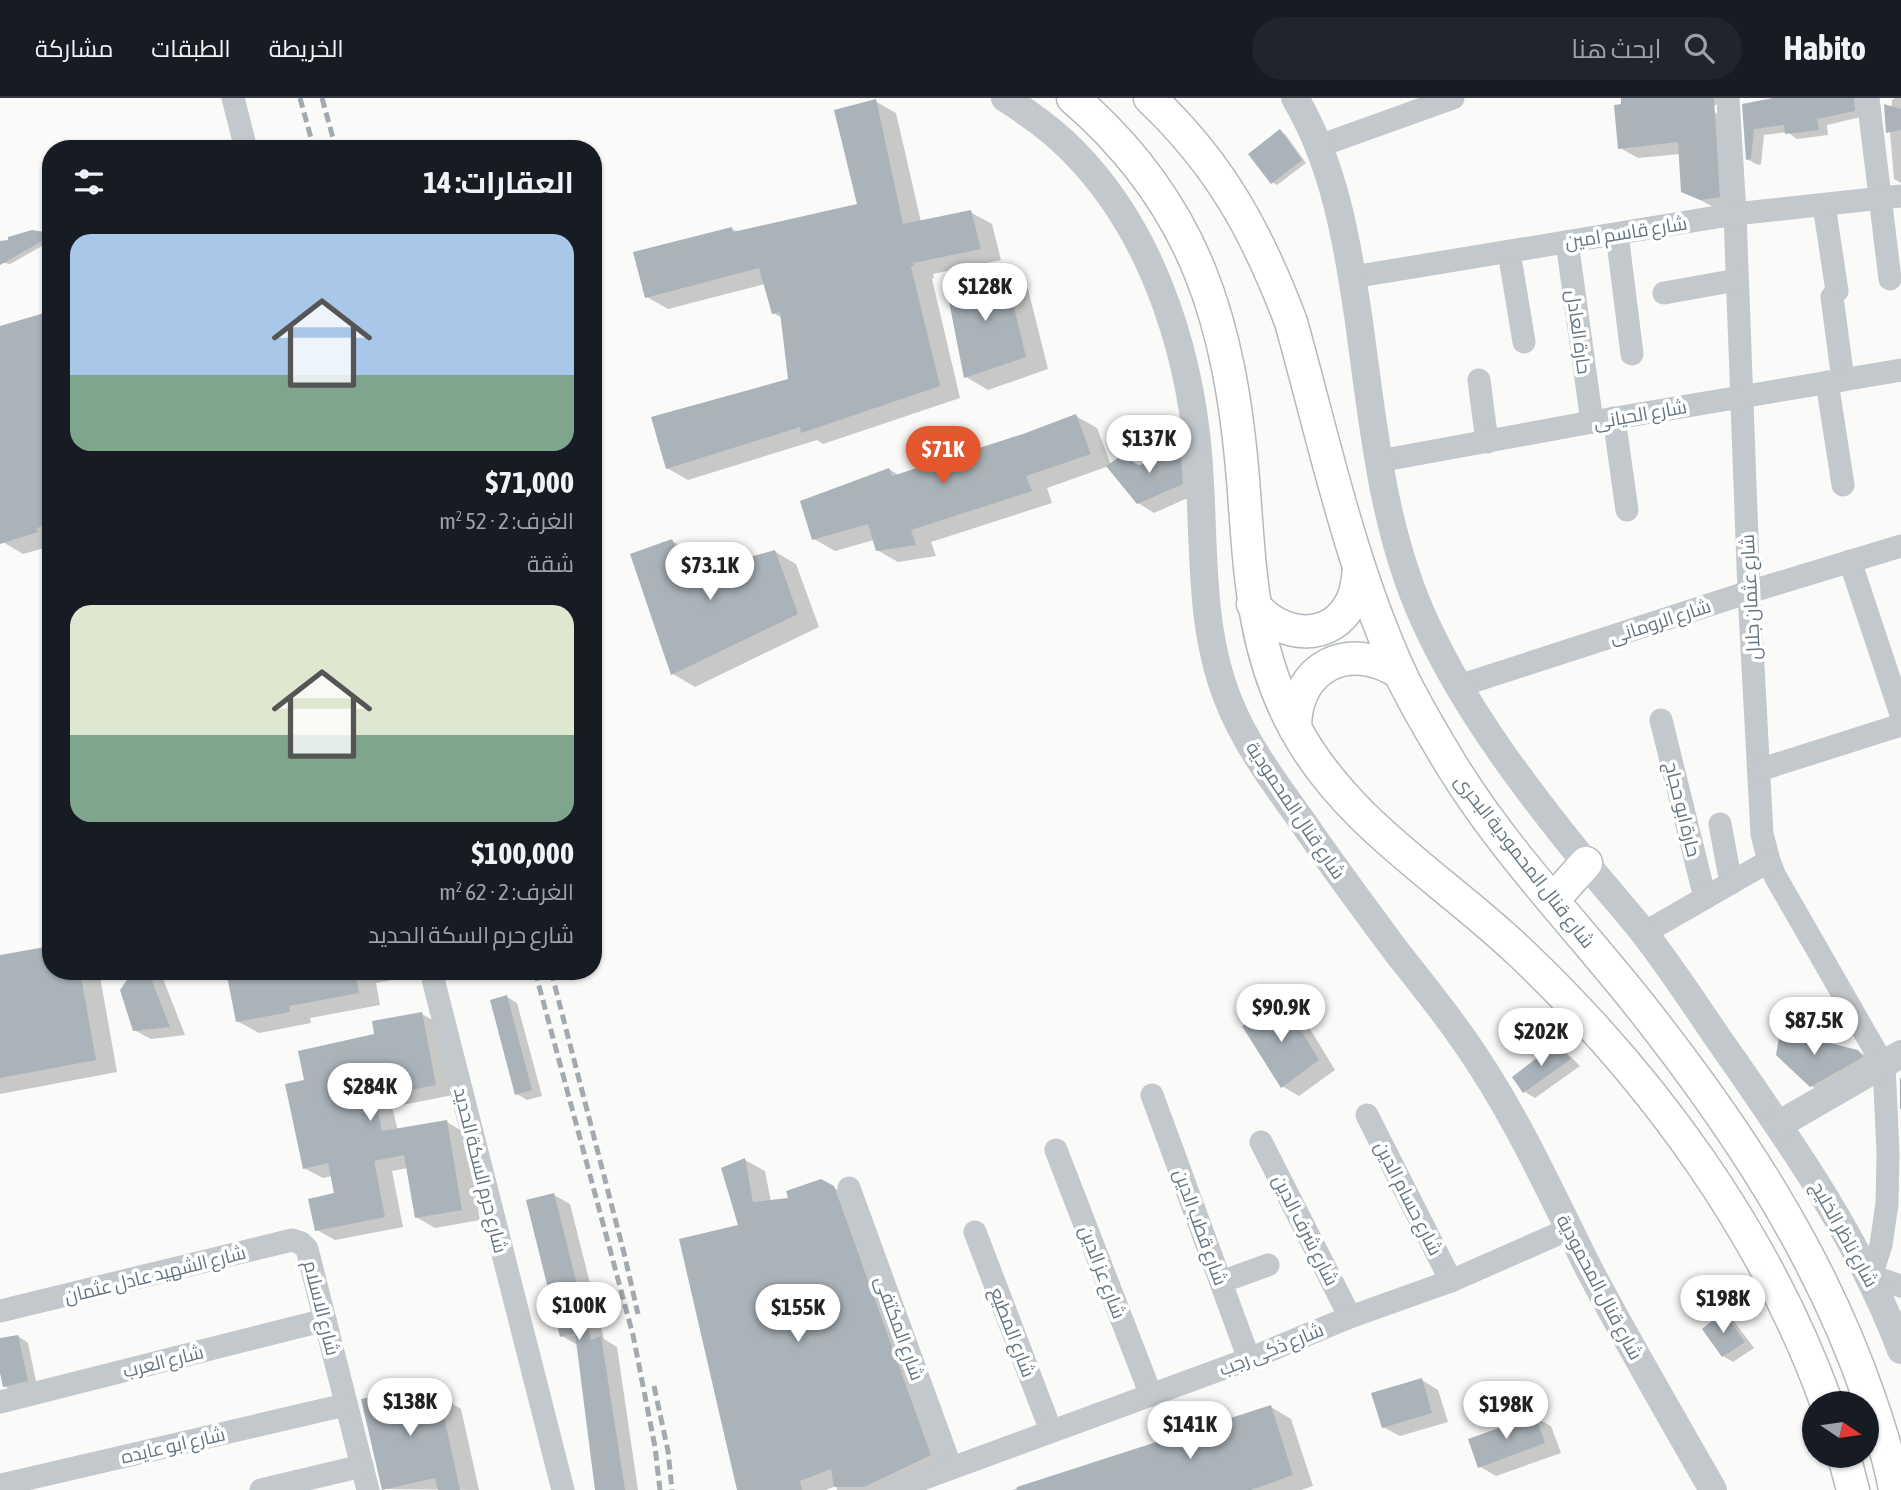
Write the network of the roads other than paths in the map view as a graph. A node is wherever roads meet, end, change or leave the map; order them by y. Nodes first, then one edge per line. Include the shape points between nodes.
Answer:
1 (233, 98) edge
2 (1005, 98) edge
3 (1073, 98) edge
4 (1150, 98) edge
5 (1295, 98) edge
6 (1453, 98) edge
7 (1728, 98) edge
8 (1868, 98) edge
9 (244, 140) edge
10 (1319, 146) junction
11 (1890, 197) edge
12 (1824, 205) junction
13 (1735, 214) junction
14 (1617, 234) junction
15 (1567, 242) junction
16 (1509, 251) junction
17 (1353, 277) junction
18 (1891, 279) dead end
19 (1737, 280) junction
20 (1664, 293) dead end
21 (1524, 342) dead end
22 (1632, 354) dead end
23 (1901, 370) edge
24 (1479, 380) dead end
25 (1835, 381) junction
26 (1741, 396) junction
27 (1603, 420) junction
28 (1487, 442) junction
29 (1379, 461) junction
30 (1843, 485) dead end
31 (1627, 510) dead end
32 (1901, 546) edge
33 (1850, 561) junction
34 (1359, 569) junction
35 (1749, 592) junction
36 (1253, 604) junction
37 (1890, 645) edge
38 (1400, 673) junction
39 (1459, 686) junction
40 (1901, 714) edge
41 (1661, 720) dead end
42 (1901, 725) edge
43 (1295, 728) junction
44 (1759, 770) junction
45 (1720, 824) dead end
46 (1769, 861) junction
47 (1586, 863) junction
48 (1731, 883) junction
49 (1705, 898) junction
50 (1553, 900) junction
51 (1644, 933) junction
52 (433, 980) edge
53 (1892, 1060) edge
54 (1152, 1095) dead end
55 (1367, 1115) dead end
56 (1778, 1125) junction
57 (1261, 1142) dead end
58 (1056, 1150) dead end
59 (1894, 1155) edge
60 (849, 1188) dead end
61 (1569, 1229) junction
62 (975, 1232) dead end
63 (307, 1249) joint
64 (1268, 1265) dead end
65 (1871, 1276) junction
66 (1451, 1281) junction
67 (1221, 1282) junction
68 (1901, 1286) edge
69 (0, 1311) edge
70 (1350, 1317) junction
71 (325, 1320) junction
72 (1901, 1349) edge
73 (1250, 1359) junction
74 (1822, 1391) edge
75 (1151, 1395) junction
76 (0, 1402) edge
77 (345, 1405) junction
78 (1051, 1431) junction
79 (362, 1466) junction
80 (951, 1468) junction
81 (1847, 1468) edge
82 (1, 1485) edge
83 (1896, 1486) edge
84 (261, 1490) edge
85 (368, 1490) edge
86 (563, 1490) edge
87 (892, 1490) edge
88 (1713, 1490) edge
89 (1853, 1490) edge

1 - 9 street
2 - 61 street, شارع قنال المحمودية via 1061,139 1091,171 1137,240 1159,286 1179,347 1193,414 1213,646 1240,726 1349,889 1482,1067
3 - 36 main road via 1117,139 1153,184 1204,279 1232,385
4 - 34 main road, شارع قنال المحمودية البحرى via 1191,140 1230,192 1272,275 1291,322
5 - 10 street
6 - 10 street
7 - 13 street, شارع عثمان جلال
8 - 11 street
10 - 17 street
11 - 12 street, شارع قاسم امين
11 - 18 street
12 - 13 street, شارع قاسم امين
12 - 25 street via 1834,294
13 - 14 street, شارع قاسم امين
13 - 19 street, شارع عثمان جلال
14 - 15 street, شارع قاسم امين
14 - 22 street
15 - 16 street, شارع قاسم امين
15 - 27 street, حارة العادل
16 - 17 street, شارع قاسم امين
16 - 21 street
17 - 29 street
19 - 20 street
19 - 26 street, شارع عثمان جلال
23 - 25 street, شارع الحيانى
24 - 28 street
25 - 26 street, شارع الحيانى
25 - 30 street
26 - 27 street, شارع الحيانى
26 - 35 street, شارع عثمان جلال
27 - 28 street, شارع الحيانى
27 - 31 street, حارة العادل
28 - 29 street, شارع الحيانى
29 - 39 street via 1401,562 1427,626
32 - 33 street, شارع الرومانى
33 - 35 street, شارع الرومانى
33 - 37 street
34 - 36 main road via 1352,602 1328,626 1294,632 1278,627
34 - 38 main road, شارع قنال المحمودية البحرى
35 - 39 street, شارع الرومانى
35 - 44 street, شارع عثمان جلال
36 - 43 main road via 1262,647
37 - 40 street
38 - 43 main road via 1372,659 1342,659 1328,665 1302,692
38 - 50 main road, شارع قنال المحمودية البحرى via 1455,771
39 - 47 street via 1495,743
41 - 49 street, حارة ابو حجاج
42 - 44 street
43 - 74 main road via 1325,775 1354,808 1521,953 1594,1028 1661,1108 1730,1207 1765,1267
44 - 46 street, شارع عثمان جلال via 1762,834
45 - 48 street
46 - 48 street
46 - 53 street, شارع عثمان جلال
47 - 50 main road
47 - 51 street
48 - 49 street
49 - 51 street
50 - 83 main road, شارع قنال المحمودية البحرى via 1690,1071 1794,1229 1841,1325
51 - 56 street
52 - 86 street, شارع حرم السكة الحديد
53 - 56 street
53 - 59 street
54 - 67 street, شارع قطب الدين
55 - 66 street, شارع حسام الدين
56 - 65 street, شارع ناظر الخليج
57 - 70 street, شارع شرف الدين
58 - 75 street, شارع عز الدين
59 - 65 street via 1881,1245
60 - 80 street, شارع المكتفى
61 - 66 street, شارع ذكى رجب
61 - 88 street, شارع قنال المحمودية
62 - 78 street, شارع المطيع
63 - 69 street, شارع الشهيد عادل عثمان via 292,1240
63 - 71 street, شارع الاسلام
64 - 67 street
65 - 68 street
65 - 72 street, شارع ناظر الخليج
66 - 70 street, شارع ذكى رجب
67 - 73 street, شارع قطب الدين
70 - 73 street, شارع ذكى رجب
71 - 76 street, شارع العرب
71 - 77 street, شارع الاسلام
73 - 75 street, شارع ذكى رجب
75 - 78 street, شارع ذكى رجب
77 - 79 street, شارع الاسلام
77 - 82 street, شارع ابو عايده
78 - 80 street, شارع ذكى رجب
79 - 84 street
79 - 85 street, شارع الاسلام
80 - 87 street, شارع ذكى رجب
81 - 89 main road

